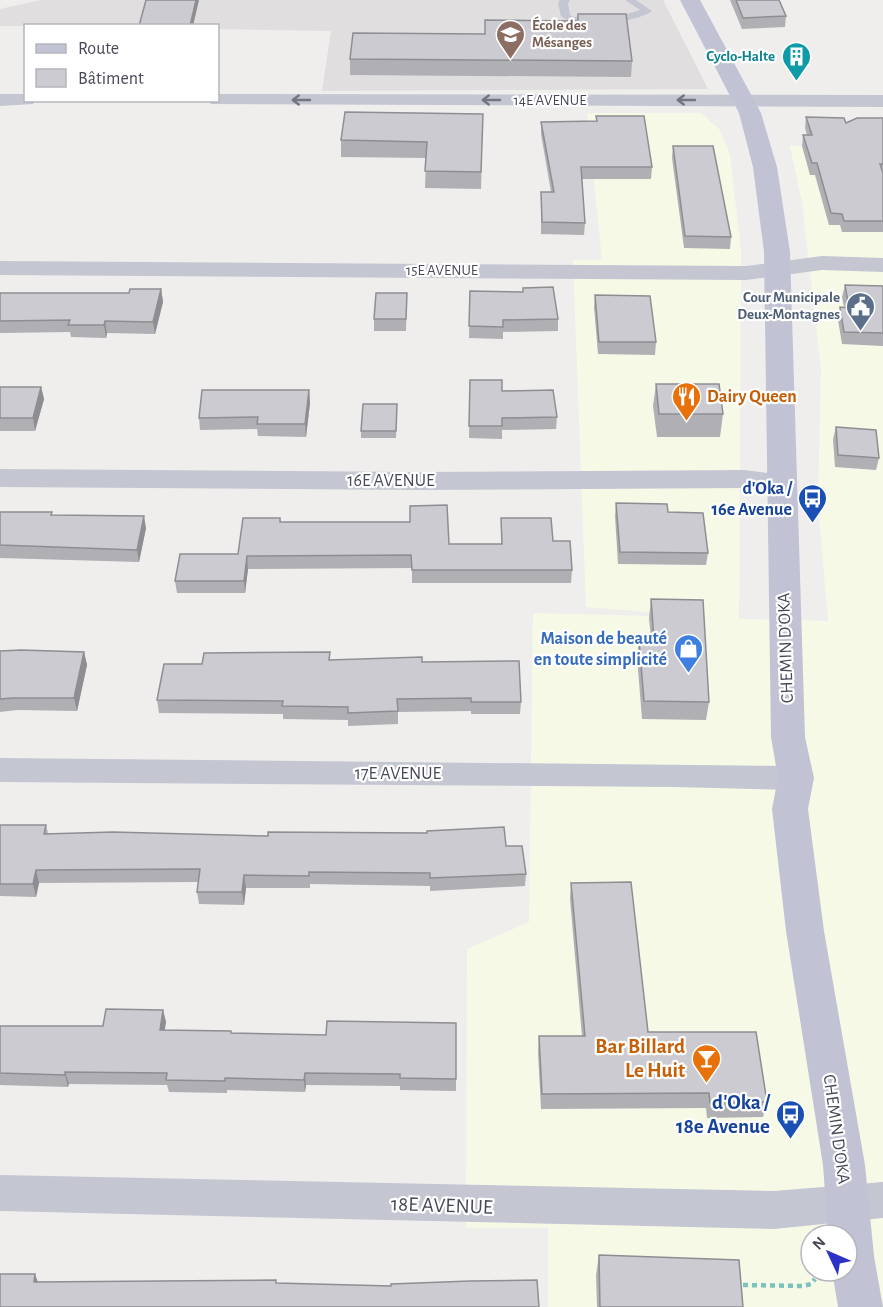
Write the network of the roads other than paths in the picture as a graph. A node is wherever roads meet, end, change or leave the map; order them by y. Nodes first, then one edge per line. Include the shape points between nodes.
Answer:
1 (565, 0) edge
2 (630, 0) edge
3 (690, 0) edge
4 (0, 100) edge
5 (24, 100) edge
6 (219, 100) edge
7 (744, 101) junction
8 (883, 101) edge
9 (883, 265) edge
10 (0, 268) edge
11 (778, 269) junction
12 (0, 478) edge
13 (781, 482) junction
14 (0, 770) edge
15 (796, 778) junction
16 (0, 1193) edge
17 (865, 1201) edge
18 (861, 1307) edge

1 - 2 lane via 566,16 572,20 622,19 647,11
3 - 7 main road, CHEMIN D'OKA
4 - 5 street
7 -> 6 street, 14E AVENUE
7 - 8 street, 14E AVENUE
7 - 11 main road, CHEMIN D'OKA via 765,167
9 - 11 street, 15E AVENUE via 822,263
10 - 11 street, 15E AVENUE via 746,273
11 - 13 main road, CHEMIN D'OKA
12 - 13 street, 16E AVENUE via 744,478
13 - 15 main road, CHEMIN D'OKA via 788,737
14 - 15 street, 17E AVENUE
15 - 17 main road, CHEMIN D'OKA via 790,809 805,931 844,1165
16 - 17 street, 18E AVENUE via 774,1210
17 - 18 main road, CHEMIN D'OKA via 852,1256

